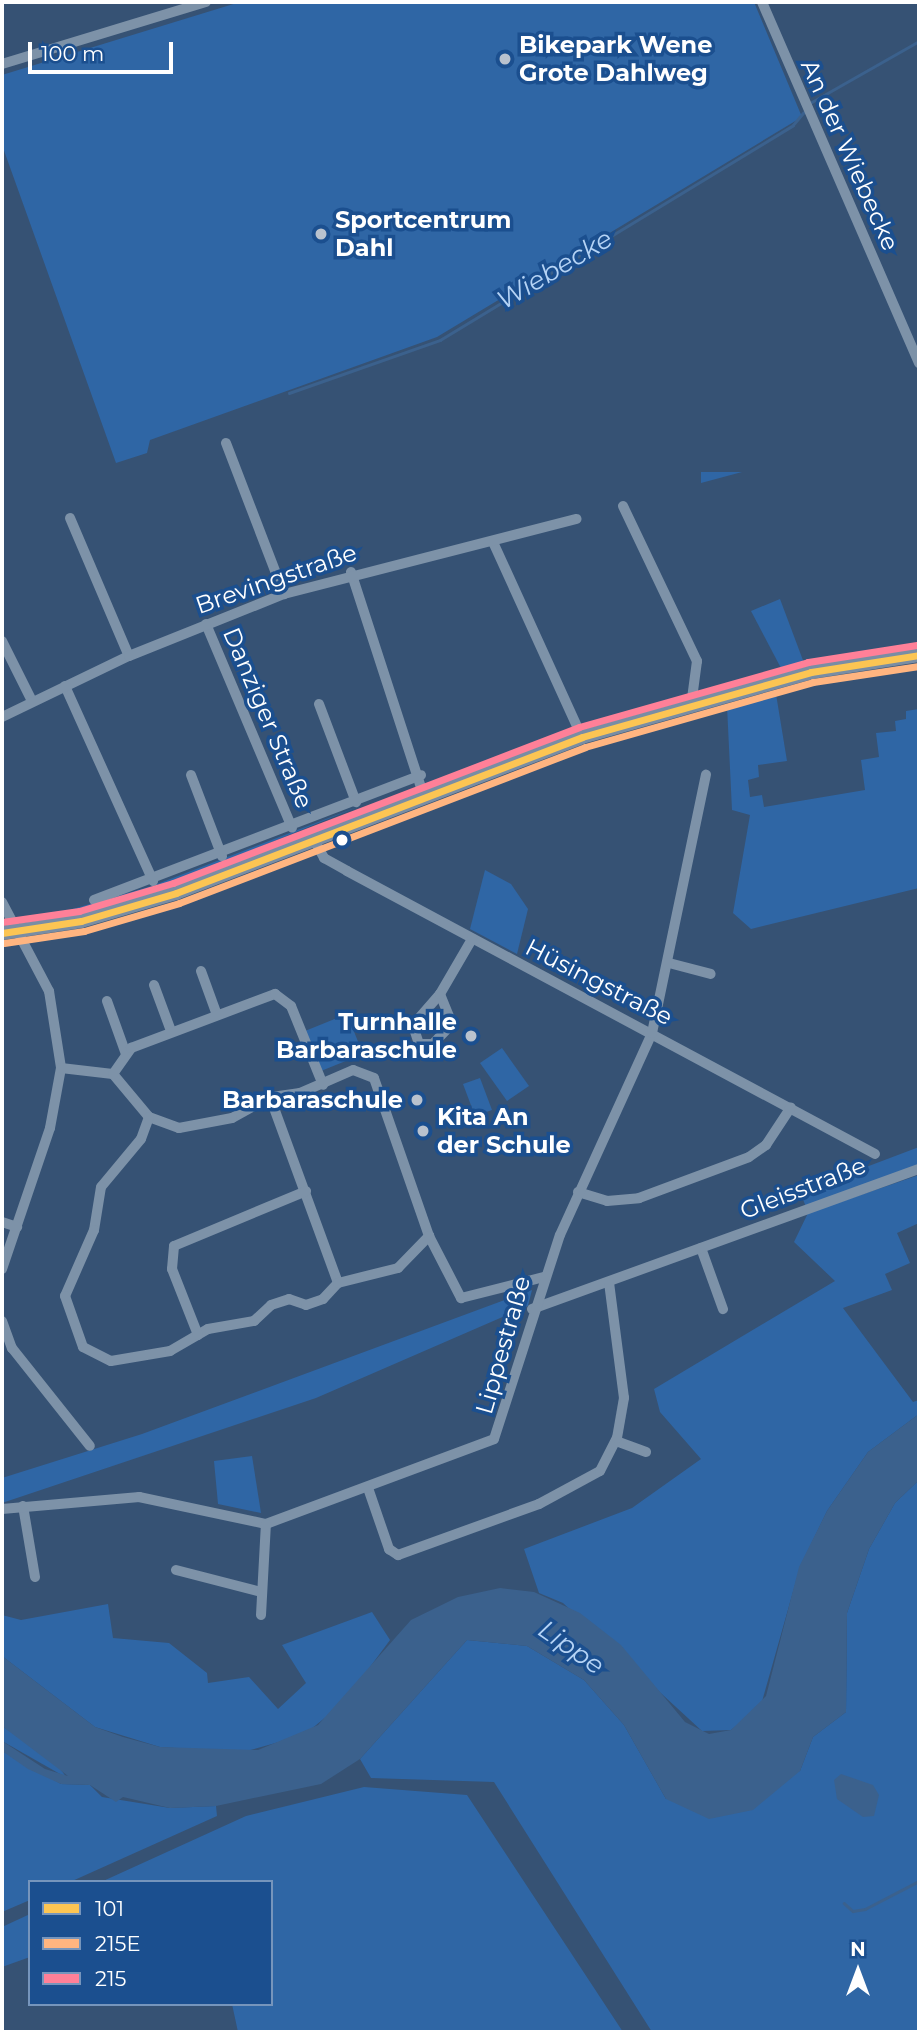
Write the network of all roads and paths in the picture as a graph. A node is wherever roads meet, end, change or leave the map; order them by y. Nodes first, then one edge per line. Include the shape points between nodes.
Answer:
1 (206, 2) edge
2 (762, 2) edge
3 (2, 64) edge
4 (919, 363) edge
5 (226, 443) dead end
6 (623, 506) dead end
7 (70, 518) dead end
8 (577, 519) dead end
9 (493, 542) junction
10 (351, 572) junction
11 (284, 594) junction
12 (206, 624) junction
13 (2, 640) edge
14 (919, 655) edge
15 (129, 656) junction
16 (65, 686) junction
17 (32, 701) junction
18 (319, 704) dead end
19 (691, 706) junction
20 (2, 717) edge
21 (582, 737) junction
22 (191, 775) dead end
23 (421, 775) junction
24 (706, 775) dead end
25 (423, 794) junction
26 (356, 802) junction
27 (292, 828) junction
28 (313, 838) junction
29 (222, 856) junction
30 (153, 881) junction
31 (94, 900) dead end
32 (2, 902) edge
33 (19, 932) junction
34 (2, 933) edge
35 (472, 939) junction
36 (669, 963) junction
37 (201, 971) dead end
38 (711, 974) dead end
39 (154, 985) dead end
40 (440, 994) junction
41 (107, 1001) dead end
42 (216, 1014) junction
43 (171, 1031) junction
44 (652, 1033) junction
45 (125, 1054) junction
46 (61, 1068) junction
47 (113, 1074) junction
48 (323, 1085) junction
49 (270, 1097) junction
50 (791, 1107) junction
51 (149, 1117) junction
52 (876, 1154) dead end
53 (919, 1169) edge
54 (306, 1191) junction
55 (578, 1192) junction
56 (2, 1222) edge
57 (17, 1227) junction
58 (429, 1236) junction
59 (701, 1248) junction
60 (2, 1269) edge
61 (544, 1277) junction
62 (609, 1282) junction
63 (338, 1283) junction
64 (532, 1309) junction
65 (723, 1309) dead end
66 (2, 1321) edge
67 (198, 1335) junction
68 (616, 1441) junction
69 (90, 1446) dead end
70 (646, 1452) dead end
71 (368, 1488) junction
72 (23, 1506) junction
73 (2, 1509) edge
74 (266, 1524) junction
75 (176, 1570) dead end
76 (35, 1577) dead end
77 (261, 1592) junction
78 (261, 1615) dead end

1 - 3 street
2 - 4 street, An der Wiebecke
5 - 11 street
6 - 19 street via 697,661
7 - 15 street
8 - 9 street, Brevingstraße
9 - 10 street, Brevingstraße
9 - 21 street
10 - 11 street, Brevingstraße
10 - 23 street
11 - 12 street, Brevingstraße
12 - 15 street, Brevingstraße
12 - 27 street, Danziger Straße
13 - 17 street
14 - 19 main road via 838,666
15 - 16 street, Brevingstraße
16 - 17 street, Brevingstraße
16 - 30 street
17 - 20 street, Brevingstraße
18 - 26 street
19 - 21 main road
21 - 25 main road
22 - 29 street
23 - 25 street
23 - 26 street
24 - 36 street, Lippestraße
25 - 28 main road
26 - 27 street
27 - 29 street
28 - 33 main road via 176,893
28 - 35 street, Hüsingstraße via 324,858
29 - 30 street
30 - 31 street
32 - 33 street
33 - 34 main road
33 - 46 street via 48,991
35 - 40 street
35 - 44 street, Hüsingstraße
36 - 38 street
36 - 44 street, Lippestraße
37 - 42 street
39 - 43 street
40 - 40 street via 413,1024 419,1044 433,1044 452,1024
41 - 45 street
42 - 43 street
42 - 48 street via 268,995 281,997 291,1006
43 - 45 street
44 - 50 street, Hüsingstraße
44 - 55 street, Lippestraße
45 - 47 street
46 - 47 street
46 - 57 street via 50,1128
47 - 51 street
48 - 49 street
48 - 58 street via 353,1070 374,1078
49 - 51 street via 232,1118 179,1128
49 - 54 street
50 - 52 street, Hüsingstraße
50 - 55 street via 766,1145 749,1157 639,1198 607,1200
51 - 67 street via 141,1139 101,1187 94,1230 65,1296 83,1347 102,1360 170,1351
53 - 59 street, Gleisstraße
54 - 63 street
54 - 67 street via 174,1246 172,1269
55 - 61 street, Lippestraße
56 - 57 street
57 - 60 street
58 - 61 street via 461,1298
58 - 63 street via 398,1268
59 - 62 street, Gleisstraße
59 - 65 street
61 - 64 street, Lippestraße
62 - 64 street, Gleisstraße
62 - 68 street via 625,1378
63 - 67 street via 306,1306 289,1299 271,1305 254,1321
64 - 71 street, Lippestraße via 494,1439
66 - 69 street via 12,1348
68 - 70 street
68 - 71 street via 607,1464 589,1480 398,1555 389,1549
71 - 74 street, Lippestraße
72 - 73 street
72 - 74 street via 139,1497
72 - 76 street
74 - 77 street
75 - 77 street
77 - 78 street

